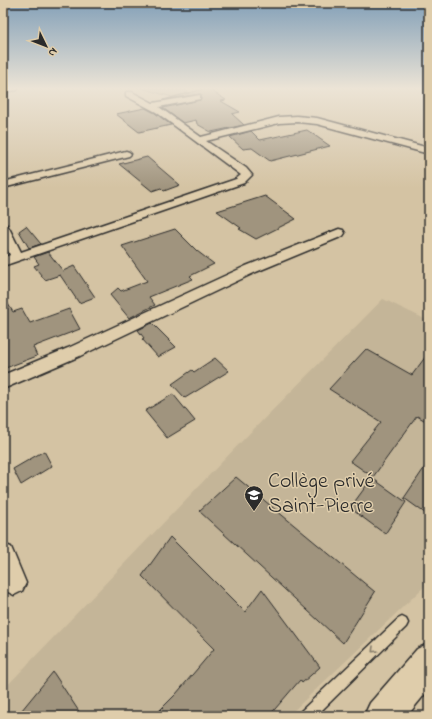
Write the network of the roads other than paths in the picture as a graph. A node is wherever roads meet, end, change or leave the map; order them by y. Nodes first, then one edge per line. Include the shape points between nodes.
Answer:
1 (177, 122) edge
2 (272, 122) edge
3 (319, 122) edge
4 (199, 140) junction
5 (429, 151) edge
6 (126, 154) dead end
7 (3, 185) edge
8 (3, 228) edge
9 (339, 233) dead end
10 (17, 257) junction
11 (3, 262) edge
12 (3, 382) edge
13 (3, 555) edge
14 (14, 583) dead end
15 (402, 623) dead end
16 (429, 661) edge
17 (306, 716) edge
18 (383, 716) edge

1 - 4 street
2 - 4 street
3 - 5 street
4 - 10 street via 247,175 240,181
6 - 7 street
8 - 10 street
9 - 12 street via 251,269 74,352
10 - 11 street
13 - 14 street
15 -> 17 lane
16 - 18 street

